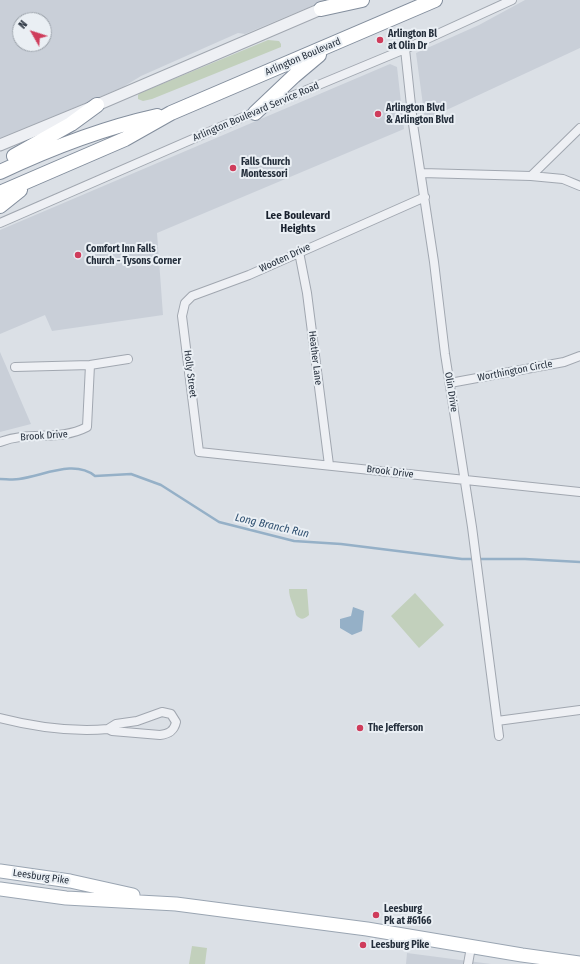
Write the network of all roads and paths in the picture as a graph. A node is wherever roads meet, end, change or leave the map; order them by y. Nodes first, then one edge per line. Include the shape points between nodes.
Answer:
1 (339, 0) edge
2 (362, 0) edge
3 (435, 0) edge
4 (512, 0) edge
5 (321, 9) junction
6 (332, 45) junction
7 (405, 49) junction
8 (98, 105) junction
9 (255, 112) junction
10 (171, 113) junction
11 (580, 128) edge
12 (0, 145) edge
13 (0, 165) edge
14 (0, 172) edge
15 (46, 173) junction
16 (422, 173) junction
17 (531, 176) junction
18 (580, 186) edge
19 (0, 193) edge
20 (425, 197) junction
21 (0, 206) edge
22 (0, 223) edge
23 (299, 252) junction
24 (189, 298) joint
25 (580, 356) edge
26 (128, 359) dead end
27 (90, 365) junction
28 (15, 367) dead end
29 (450, 383) junction
30 (0, 442) edge
31 (199, 452) joint
32 (329, 465) junction
33 (465, 481) junction
34 (580, 492) edge
35 (580, 710) edge
36 (0, 718) edge
37 (497, 721) junction
38 (108, 729) junction
39 (499, 736) dead end
40 (0, 870) edge
41 (0, 889) edge
42 (176, 904) junction
43 (471, 947) junction
44 (580, 963) edge
45 (468, 964) edge

1 - 5 street
2 - 5 highway
3 - 6 highway, Arlington Boulevard
4 - 7 street, Arlington Boulevard Service Road
5 - 8 street
6 - 9 highway
6 - 10 highway, Arlington Boulevard
7 - 9 street, Arlington Boulevard Service Road
7 - 16 street, Olin Drive via 413,124
8 - 12 street
8 - 13 highway
9 - 22 street, Arlington Boulevard Service Road
10 - 14 highway, Arlington Boulevard via 121,124 42,152
10 - 15 highway, Arlington Boulevard via 125,140
11 - 17 street
15 - 19 highway, Arlington Boulevard
15 - 21 highway
16 - 17 street
16 - 20 street, Olin Drive
17 - 18 street via 563,179
20 - 23 street, Wooten Drive
20 - 29 street, Olin Drive
23 - 24 street, Wooten Drive
23 - 32 street, Heather Lane via 307,293
24 - 31 street, Holly Street via 182,309 182,316
25 - 29 street, Worthington Circle via 557,363
26 - 27 street
27 - 28 street
27 - 30 street, Brook Drive via 87,427 66,435 32,435
29 - 33 street, Olin Drive
31 - 32 street, Brook Drive
32 - 33 street, Brook Drive
33 - 34 street, Brook Drive
33 - 37 street, Olin Drive
35 - 37 street
36 - 38 street via 60,729
37 - 39 street, Olin Drive
38 - 38 street via 112,732 160,735 172,730 176,722 171,714 162,712 137,721 116,724
40 - 42 main road, Leesburg Pike via 70,881
41 - 42 main road, Leesburg Pike via 66,898
42 - 43 main road, Leesburg Pike via 367,929
43 - 44 main road, Leesburg Pike
43 - 45 street

